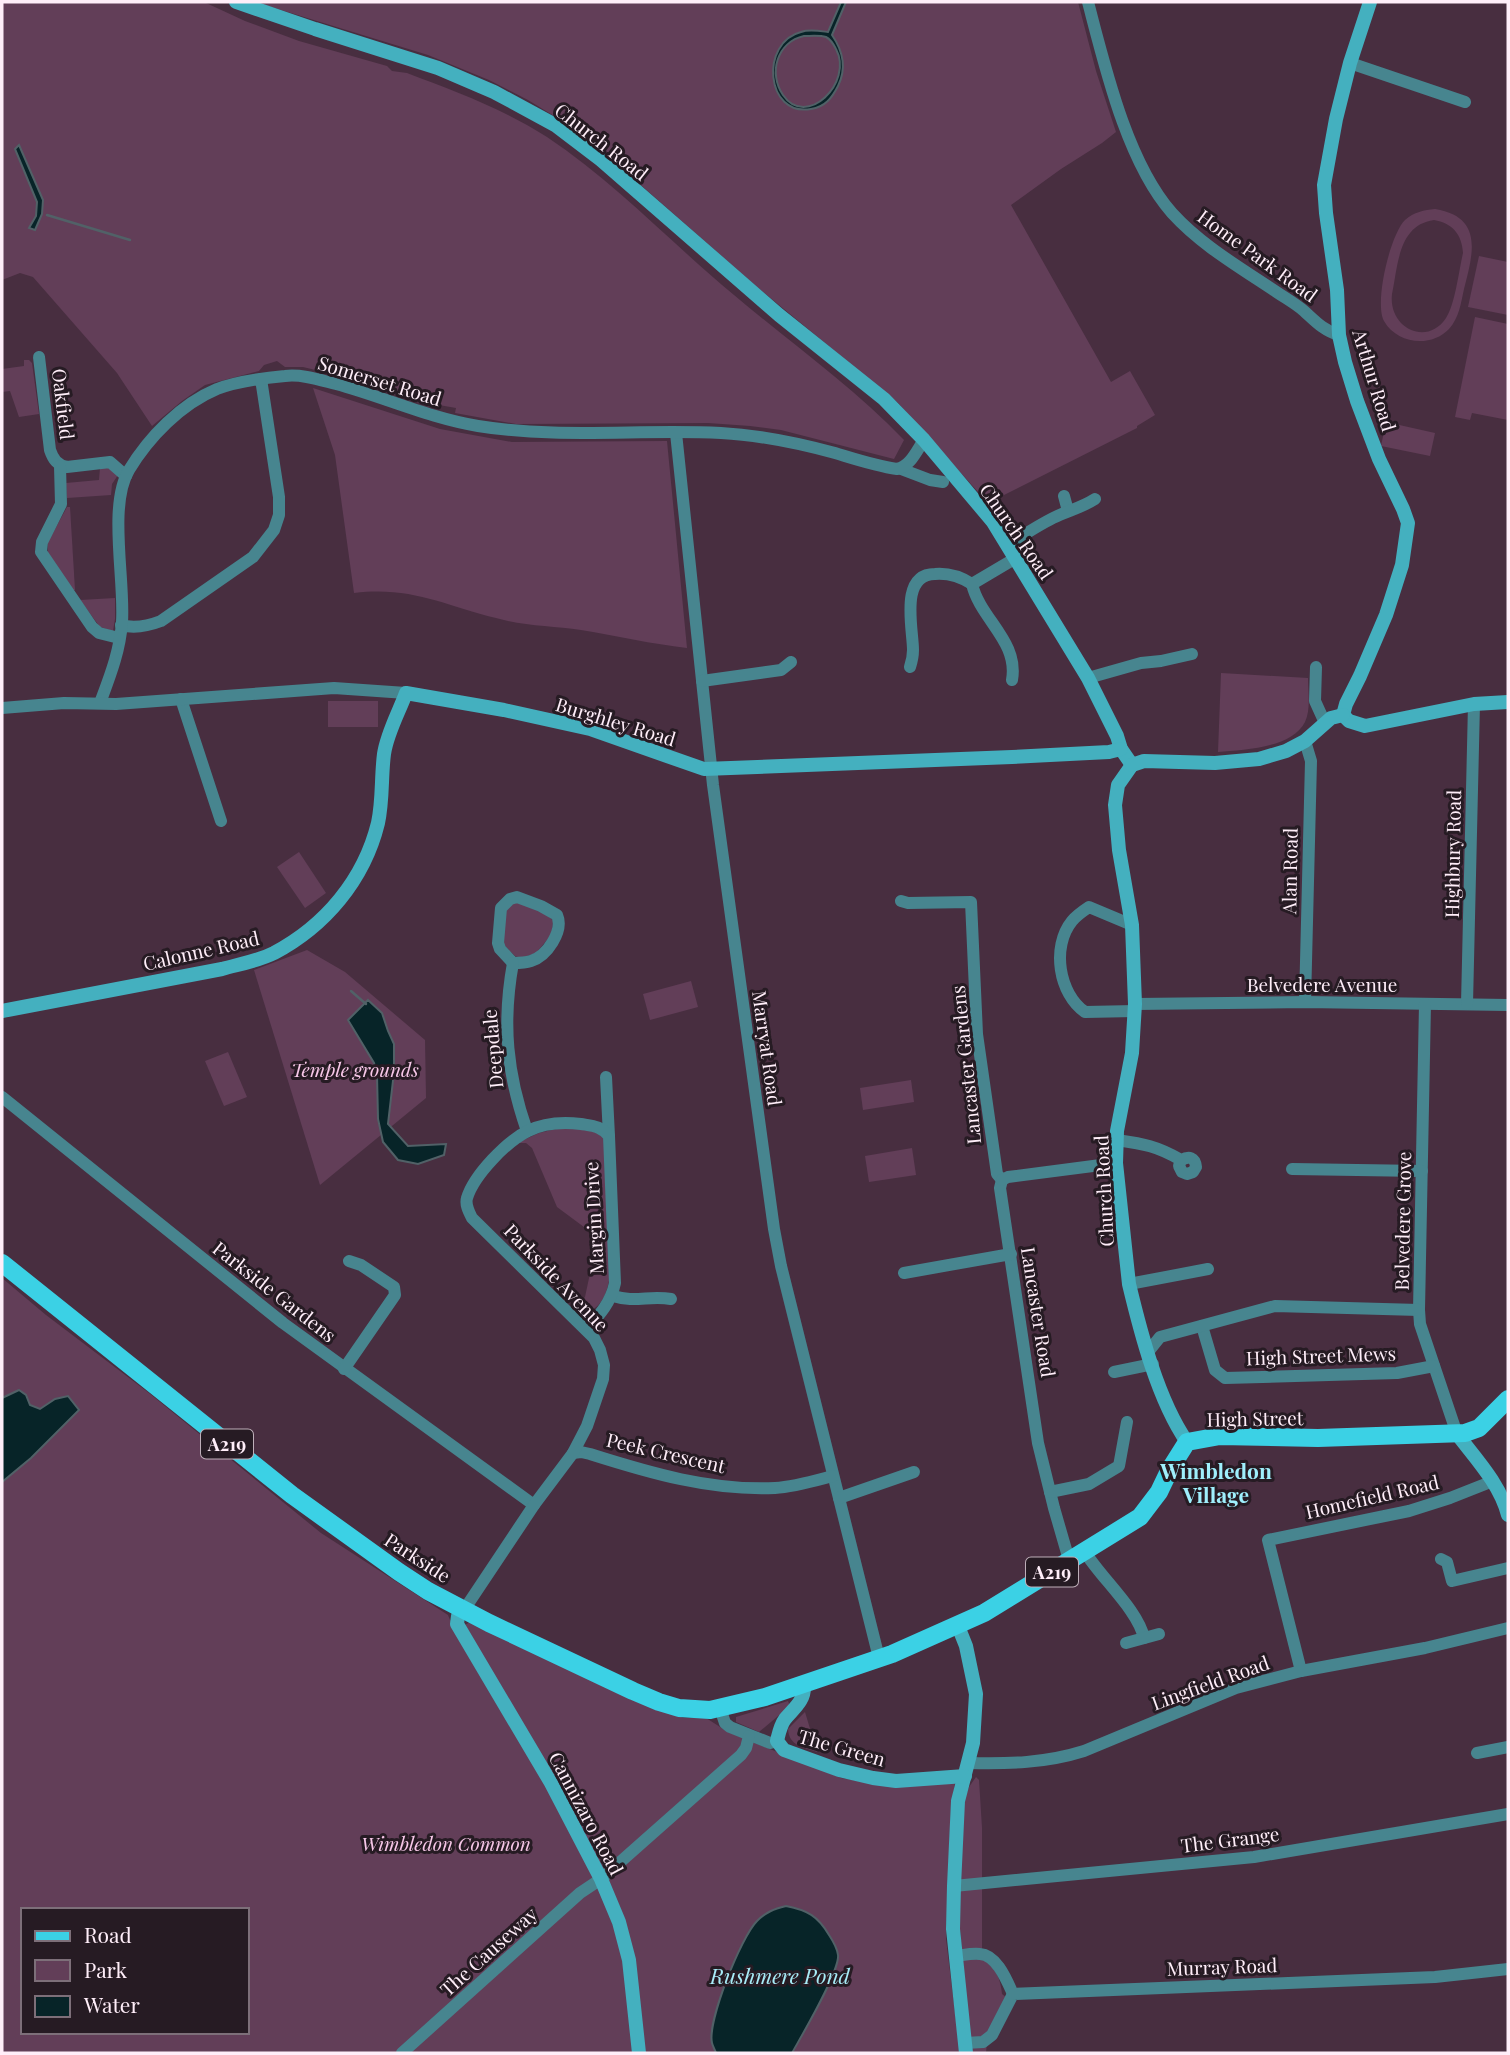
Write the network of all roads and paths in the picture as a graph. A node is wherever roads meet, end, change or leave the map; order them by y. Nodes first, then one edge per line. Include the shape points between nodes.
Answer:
1 (236, 2) edge
2 (1088, 2) edge
3 (1370, 2) edge
4 (1350, 63) junction
5 (1465, 102) dead end
6 (1339, 335) junction
7 (39, 357) dead end
8 (261, 379) junction
9 (676, 433) junction
10 (924, 440) junction
11 (60, 466) junction
12 (901, 469) junction
13 (126, 476) junction
14 (943, 482) dead end
15 (1064, 496) dead end
16 (1095, 499) dead end
17 (1068, 511) junction
18 (1008, 545) junction
19 (1016, 558) junction
20 (972, 584) junction
21 (120, 631) junction
22 (1192, 654) dead end
23 (927, 660) dead end
24 (791, 662) dead end
25 (1316, 667) dead end
26 (1017, 674) dead end
27 (1088, 678) junction
28 (702, 681) junction
29 (405, 693) junction
30 (181, 699) junction
31 (1508, 702) edge
32 (100, 703) junction
33 (1474, 704) junction
34 (2, 708) edge
35 (1343, 715) junction
36 (1325, 723) junction
37 (1305, 741) junction
38 (1121, 749) junction
39 (1132, 765) junction
40 (712, 769) junction
41 (221, 821) dead end
42 (901, 901) dead end
43 (1132, 925) junction
44 (513, 963) junction
45 (1306, 1002) junction
46 (1425, 1004) junction
47 (1467, 1004) junction
48 (1508, 1005) edge
49 (1135, 1008) junction
50 (2, 1011) edge
51 (606, 1077) dead end
52 (2, 1097) edge
53 (527, 1131) junction
54 (609, 1136) junction
55 (1117, 1140) junction
56 (1181, 1160) dead end
57 (1116, 1163) junction
58 (1292, 1169) dead end
59 (1422, 1171) junction
60 (1002, 1180) junction
61 (1011, 1254) junction
62 (349, 1261) dead end
63 (2, 1263) edge
64 (1209, 1269) dead end
65 (904, 1273) dead end
66 (1129, 1284) junction
67 (613, 1296) junction
68 (671, 1299) dead end
69 (1419, 1310) junction
70 (1202, 1326) junction
71 (586, 1329) junction
72 (1150, 1358) junction
73 (1434, 1366) junction
74 (344, 1369) junction
75 (1114, 1373) dead end
76 (1508, 1399) edge
77 (1127, 1422) dead end
78 (1457, 1434) junction
79 (1187, 1442) junction
80 (573, 1453) junction
81 (914, 1472) dead end
82 (833, 1476) junction
83 (1493, 1481) junction
84 (1050, 1492) junction
85 (839, 1498) junction
86 (534, 1504) junction
87 (1508, 1515) edge
88 (1086, 1552) junction
89 (1441, 1559) dead end
90 (1068, 1563) junction
91 (1508, 1568) edge
92 (464, 1610) junction
93 (958, 1626) junction
94 (1508, 1628) edge
95 (1159, 1634) dead end
96 (1144, 1638) junction
97 (1126, 1643) dead end
98 (879, 1658) junction
99 (1301, 1671) junction
100 (804, 1685) junction
101 (720, 1708) junction
102 (749, 1736) junction
103 (777, 1741) junction
104 (1508, 1747) edge
105 (1478, 1753) dead end
106 (967, 1769) junction
107 (1508, 1814) edge
108 (601, 1879) junction
109 (954, 1886) junction
110 (956, 1956) junction
111 (1508, 1969) edge
112 (1013, 1994) junction
113 (965, 2048) edge
114 (402, 2053) edge
115 (639, 2053) edge

1 - 10 street, Church Road via 438,68 563,130 884,399
2 - 6 street, Home Park Road via 1125,127 1171,211 1210,247 1302,309 1323,329
3 - 4 street, Arthur Road
4 - 5 street
4 - 6 street, Arthur Road via 1324,185
6 - 35 street, Arthur Road via 1357,401 1408,523 1402,565 1386,615
7 - 11 street, Oakfield via 50,450
8 - 9 street, Somerset Road via 313,378 478,426
8 - 13 street, Somerset Road via 219,388 193,403 152,439
8 - 21 street via 279,497 274,530 253,557 161,621
9 - 12 street, Somerset Road via 764,437
9 - 28 street, Marryat Road
10 - 12 street
10 - 18 street, Church Road
11 - 13 street, Oakfield via 110,462
11 - 21 street via 61,504 42,542 42,555 92,627 99,633
12 - 14 street, Somerset Road
13 - 21 street, Somerset Road via 120,500
15 - 17 street
16 - 17 street
17 - 18 street
18 - 19 street, Church Road
19 - 20 street
19 - 27 street, Church Road
20 - 23 street via 938,573 928,574 915,586 910,603 911,662
20 - 26 street via 975,598 1000,633
21 - 32 street, Somerset Road via 116,660
22 - 27 street
24 - 28 street via 781,670
25 - 36 street via 1315,701
27 - 38 street, Church Road
28 - 40 street, Marryat Road
29 - 30 street, Burghley Road via 334,688
29 - 40 street, Burghley Road via 590,729
29 - 50 street, Calonne Road via 384,753 380,807 367,855 340,900 311,929 257,960
30 - 32 street, Burghley Road
30 - 41 street
31 - 33 street
32 - 34 street
33 - 35 street via 1365,726
33 - 47 street, Highbury Road
35 - 36 street
36 - 37 street
37 - 39 street via 1259,759
37 - 45 street, Alan Road via 1311,761
38 - 39 street, Church Road
38 - 40 street, Burghley Road
39 - 43 street, Church Road via 1118,785 1115,805
40 - 82 street, Marryat Road via 774,1229
42 - 60 street, Lancaster Gardens via 977,901 977,1034 997,1174
43 - 49 street, Church Road
43 - 49 street via 1089,907 1070,923 1061,962 1065,990 1085,1012
44 - 44 street via 538,957 560,928 557,915 517,897 501,908 498,943
44 - 53 street, Deepdale via 507,994 507,1041
45 - 46 street, Belvedere Avenue
45 - 49 street, Belvedere Avenue
46 - 47 street, Belvedere Avenue
46 - 59 street, Belvedere Grove
47 - 48 street, Belvedere Avenue
49 - 55 street, Church Road
51 - 54 street, Margin Drive
52 - 74 street, Parkside Gardens
53 - 54 street, Margin Drive via 572,1123 597,1126
53 - 71 street, Parkside Avenue via 494,1157 479,1177 467,1197 468,1210
54 - 67 street, Margin Drive
55 - 56 street via 1152,1145
55 - 57 street, Church Road
57 - 60 street
57 - 66 street, Church Road
58 - 59 street
59 - 69 street, Belvedere Grove
60 - 61 street, Lancaster Road
61 - 65 street
61 - 84 street, Lancaster Road via 1038,1443
62 - 74 street via 394,1287 395,1295
63 - 92 main road, Parkside / A219 via 292,1495 399,1572
64 - 66 street
66 - 72 street, Church Road
67 - 68 street
67 - 71 street, Margin Drive
69 - 70 street via 1275,1306
69 - 73 street, Belvedere Grove
70 - 72 street via 1160,1337
70 - 73 street, High Street Mews via 1215,1370 1225,1378 1397,1373
71 - 80 street, Parkside Avenue via 600,1350 603,1379
72 - 75 street
72 - 79 street, Church Road via 1172,1417
73 - 78 street, Belvedere Grove
74 - 86 street, Parkside Gardens
76 - 78 main road via 1475,1430
77 - 84 street via 1119,1466 1089,1484
78 - 79 main road, High Street via 1220,1436
78 - 83 street
79 - 88 main road, High Street / A219 via 1147,1510
80 - 82 street, Peek Crescent via 725,1487 777,1488
80 - 86 street, Parkside Avenue
81 - 85 street
82 - 85 street, Marryat Road
83 - 87 street
83 - 99 street, Homefield Road via 1409,1511 1268,1540
84 - 90 street, Lancaster Road
85 - 98 street, Marryat Road
86 - 92 street, Parkside Avenue
88 - 90 main road, High Street / A219
88 - 96 street via 1139,1623
89 - 91 street via 1448,1564 1452,1581
90 - 93 main road, High Street / A219
92 - 101 main road, Parkside / A219 via 659,1702 696,1710
92 - 108 street, Cannizaro Road via 457,1624 551,1783
93 - 98 main road, High Street / A219
93 - 106 street via 976,1689
94 - 99 street, Lingfield Road
95 - 96 street
96 - 97 street
98 - 100 main road, Parkside / A219
99 - 106 street, Lingfield Road via 1236,1688 1063,1757
100 - 101 main road, Parkside / A219
100 - 103 street, The Green
101 - 102 street via 725,1723
102 - 103 street
102 - 108 street, The Causeway via 741,1755
103 - 106 street, The Green via 784,1749 873,1778 896,1781 953,1775
104 - 105 street
106 - 109 street via 958,1801
107 - 109 street, The Grange via 1254,1857
108 - 114 street, The Causeway
108 - 115 street, Cannizaro Road via 629,1960
109 - 110 street
110 - 112 street via 985,1955 1005,1976
110 - 113 street
111 - 112 street, Murray Road
112 - 113 street via 992,2035

